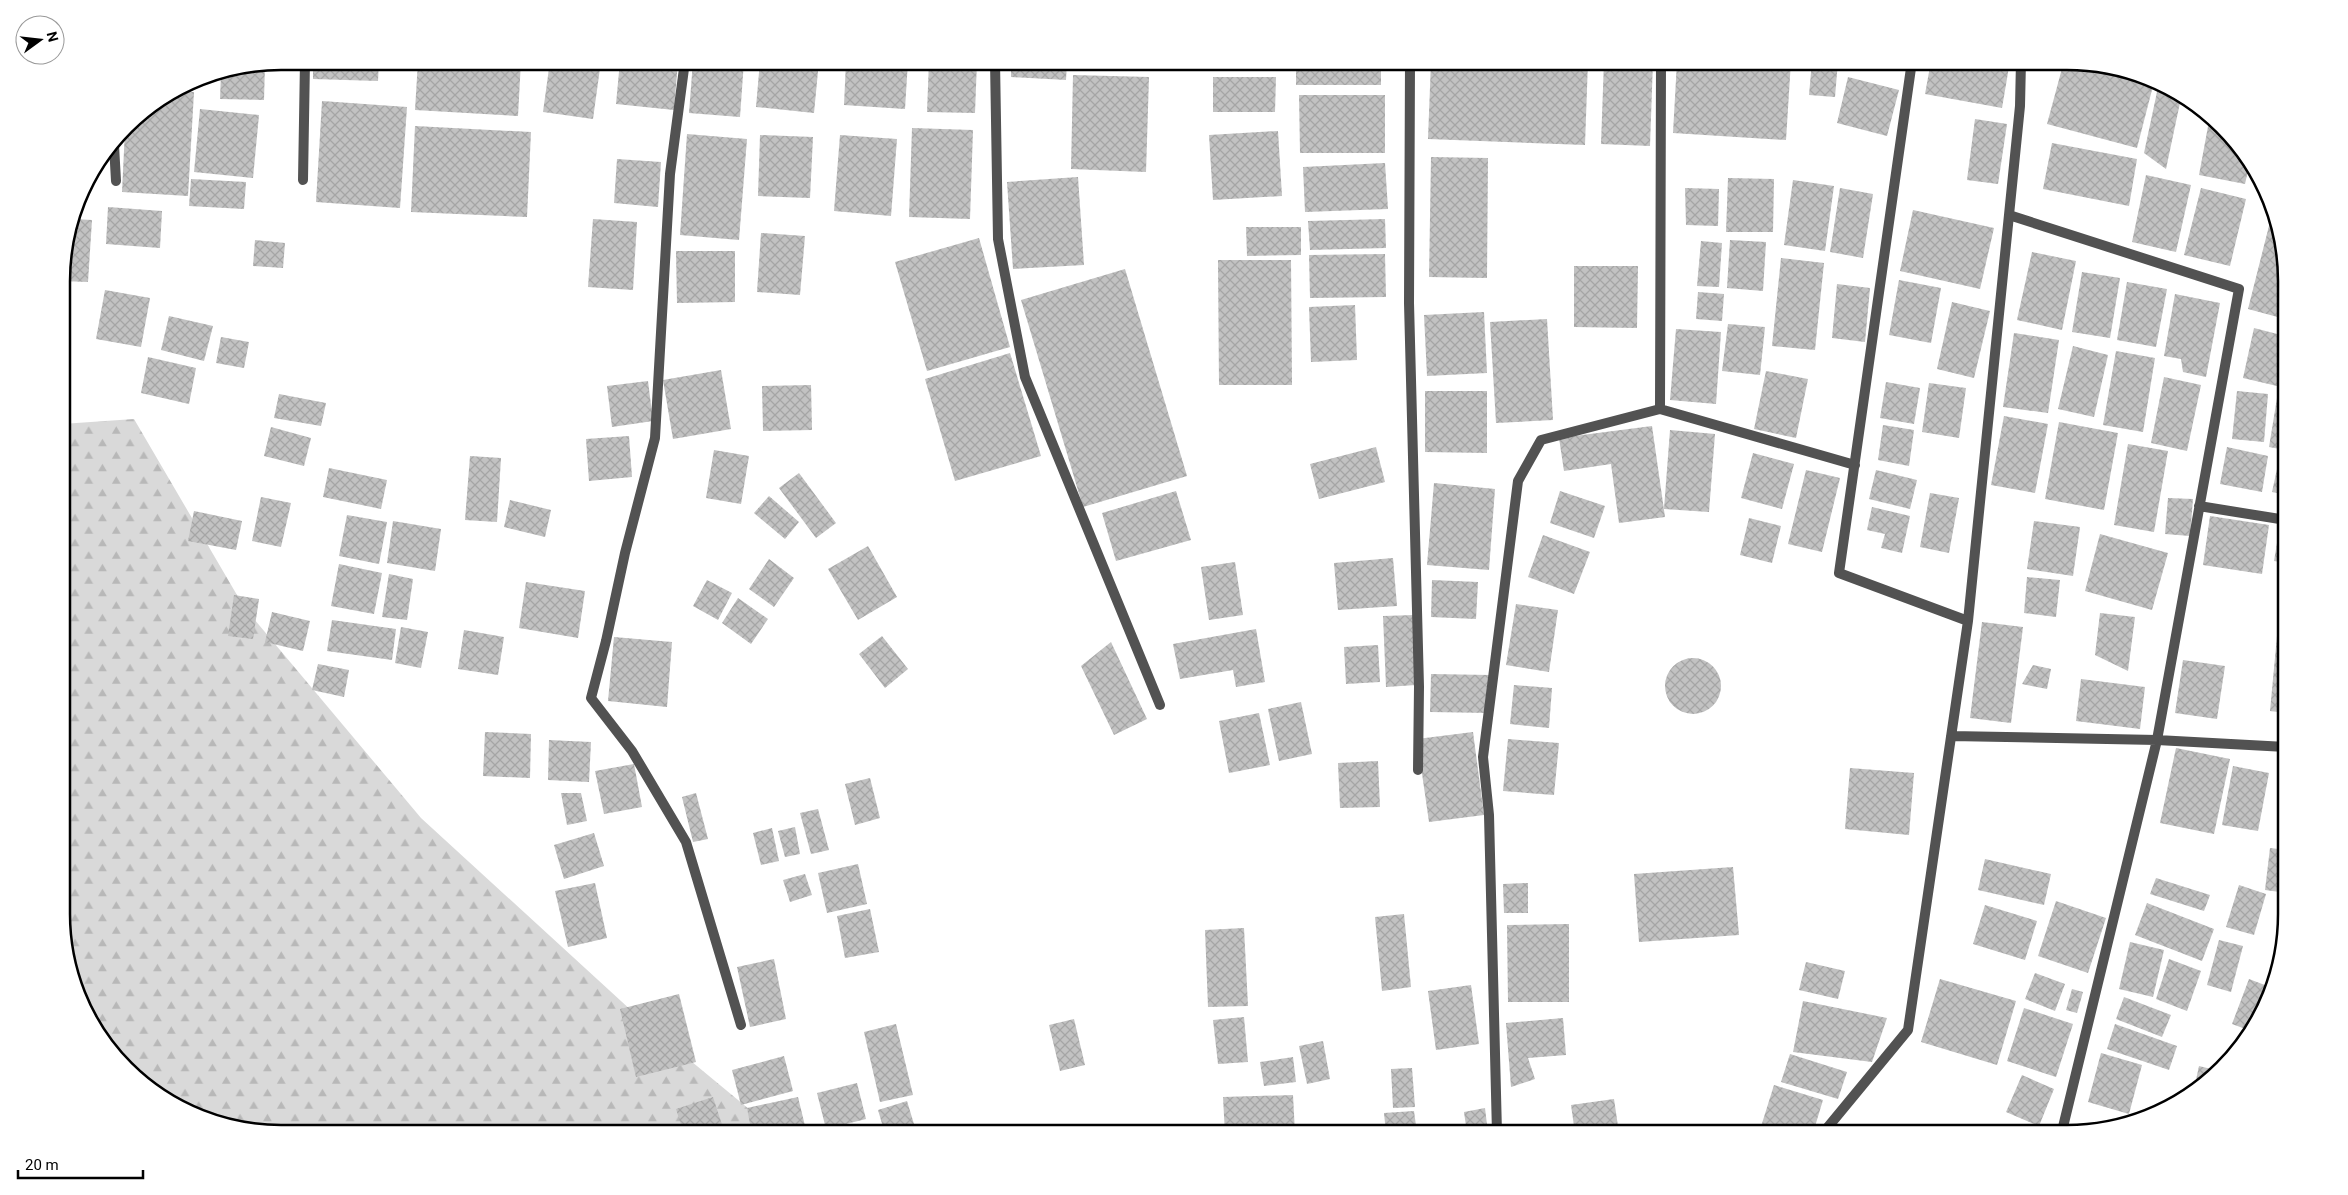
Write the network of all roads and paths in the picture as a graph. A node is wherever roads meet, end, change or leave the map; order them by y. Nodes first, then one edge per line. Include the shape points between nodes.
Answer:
1 (305, 70) edge
2 (684, 70) edge
3 (995, 70) edge
4 (1410, 70) edge
5 (1662, 70) edge
6 (1911, 70) edge
7 (2020, 70) edge
8 (114, 152) edge
9 (303, 180) dead end
10 (116, 181) dead end
11 (2009, 214) junction
12 (1660, 409) junction
13 (1855, 465) junction
14 (2199, 506) junction
15 (2278, 519) edge
16 (1968, 621) junction
17 (1160, 705) dead end
18 (1951, 736) junction
19 (2157, 740) junction
20 (2278, 747) edge
21 (1418, 770) dead end
22 (741, 1025) dead end
23 (1497, 1125) edge
24 (1830, 1125) edge
25 (2063, 1125) edge

1 - 9 street
2 - 22 street via 670,174 655,438 591,698 632,751 686,842
3 - 17 street via 998,240 1025,377
4 - 21 street via 1409,303
5 - 12 street
6 - 13 street
7 - 11 street via 2020,106
8 - 10 street
11 - 14 street via 2239,289
11 - 16 street
12 - 13 street
12 - 23 street via 1541,440 1518,481 1483,757 1490,815
13 - 16 street via 1839,573
14 - 15 street
14 - 19 street
16 - 18 street
18 - 19 street
18 - 24 street via 1908,1030
19 - 20 street
19 - 25 street

